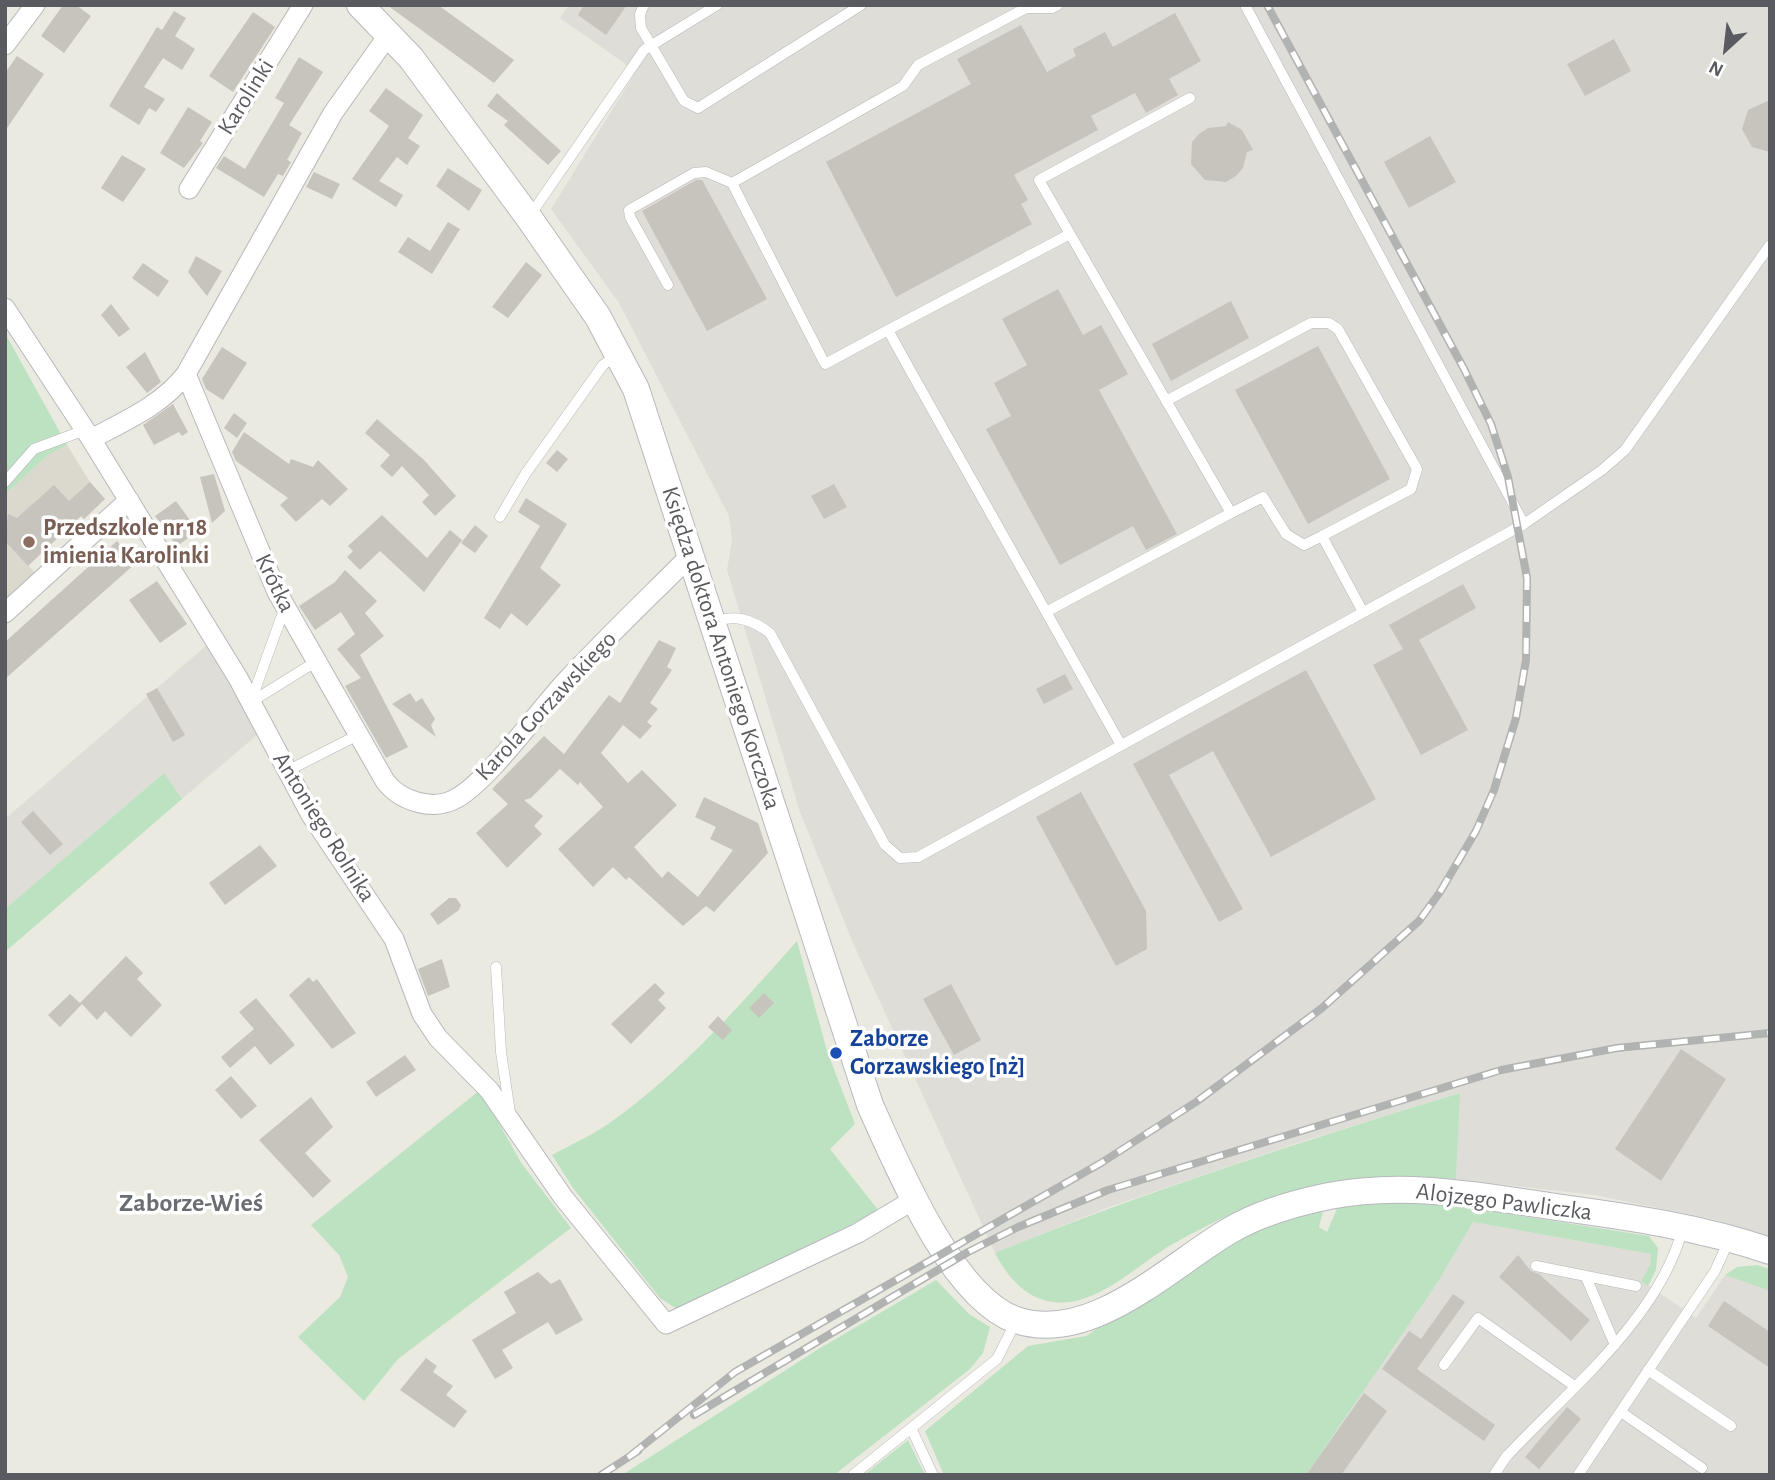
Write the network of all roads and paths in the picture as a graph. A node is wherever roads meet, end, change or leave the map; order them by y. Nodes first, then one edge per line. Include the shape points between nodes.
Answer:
1 (35, 5) edge
2 (303, 5) edge
3 (360, 5) edge
4 (644, 5) edge
5 (717, 5) edge
6 (861, 5) edge
7 (1058, 5) edge
8 (1245, 5) edge
9 (389, 34) junction
10 (651, 44) junction
11 (5, 45) edge
12 (1190, 98) dead end
13 (732, 183) junction
14 (189, 189) dead end
15 (529, 218) junction
16 (1070, 234) junction
17 (1770, 246) edge
18 (668, 285) dead end
19 (5, 308) edge
20 (888, 330) junction
21 (618, 354) junction
22 (186, 374) junction
23 (1167, 401) junction
24 (88, 434) junction
25 (5, 482) edge
26 (129, 500) junction
27 (1231, 513) junction
28 (500, 517) dead end
29 (1524, 523) junction
30 (1322, 536) junction
31 (691, 555) junction
32 (285, 607) junction
33 (1046, 612) junction
34 (1363, 612) junction
35 (5, 613) edge
36 (713, 621) junction
37 (318, 661) junction
38 (251, 702) junction
39 (358, 735) junction
40 (1121, 745) junction
41 (286, 771) junction
42 (385, 781) joint
43 (496, 967) dead end
44 (511, 1118) junction
45 (915, 1199) junction
46 (1683, 1227) junction
47 (1730, 1238) junction
48 (1770, 1251) edge
49 (1536, 1266) dead end
50 (1586, 1277) junction
51 (1636, 1286) dead end
52 (1016, 1320) junction
53 (1615, 1345) junction
54 (1444, 1365) dead end
55 (1648, 1370) junction
56 (1573, 1385) junction
57 (1621, 1412) junction
58 (1731, 1426) dead end
59 (912, 1430) junction
60 (1702, 1468) dead end
61 (853, 1475) edge
62 (933, 1475) edge
63 (1494, 1475) edge
64 (1578, 1475) edge

1 - 11 street
2 - 14 street, Karolinki
3 - 9 street, Księdza doktora Antoniego Korczoka
4 - 10 lane via 639,22
5 - 10 lane
6 - 10 lane via 698,108 684,101
7 - 13 lane via 1026,8 918,65 903,86
8 - 29 lane
9 - 15 street, Księdza doktora Antoniego Korczoka
9 - 22 street via 332,113
10 - 15 lane
12 - 16 lane via 1039,180
13 - 18 lane via 706,172 694,173 629,210
13 - 20 lane via 825,364
15 - 21 street, Księdza doktora Antoniego Korczoka via 598,317
16 - 20 lane
16 - 23 lane
17 - 29 lane via 1625,450
19 - 24 street, Antoniego Rolnika
20 - 33 lane
21 - 28 lane via 603,365
21 - 31 street, Księdza doktora Antoniego Korczoka via 636,389
22 - 24 street via 159,401
22 - 32 street, Krótka
23 - 27 lane
23 - 30 lane via 1311,323 1338,329 1417,469 1411,489
24 - 25 lane via 34,450
24 - 26 street, Antoniego Rolnika
26 - 35 street
26 - 38 street, Antoniego Rolnika
27 - 30 lane via 1263,497 1286,534 1304,545
27 - 33 lane
29 - 34 lane
30 - 34 lane
31 - 36 street, Księdza doktora Antoniego Korczoka
31 - 42 street, Karola Gorzawskiego via 456,799 445,803 408,800
32 - 37 street, Krótka
32 - 38 lane
33 - 40 lane
34 - 40 lane
36 - 40 lane via 732,617 753,621 770,634 885,845 900,858 918,857
36 - 45 street, Księdza doktora Antoniego Korczoka via 856,1069
37 - 38 lane
37 - 39 street, Krótka
38 - 41 street, Antoniego Rolnika
39 - 41 lane
39 - 42 street, Krótka
41 - 44 street, Antoniego Rolnika via 394,939 422,1014
43 - 44 lane
44 - 45 street, Antoniego Rolnika via 563,1197 666,1324 858,1233
45 - 52 street, Księdza doktora Antoniego Korczoka via 970,1288
46 - 47 street, Alojzego Pawliczka
46 - 52 street, Alojzego Pawliczka via 1461,1193 1412,1190 1332,1196 1264,1214 1230,1230 1088,1319 1052,1326
46 - 53 lane via 1668,1266 1637,1320
47 - 48 street, Alojzego Pawliczka
47 - 55 lane via 1715,1271
49 - 50 lane
50 - 51 lane
50 - 53 lane
52 - 59 lane via 997,1359
53 - 56 lane
54 - 56 lane via 1478,1318
55 - 57 lane
55 - 58 lane
56 - 63 lane
57 - 60 lane
57 - 64 lane
59 - 61 lane
59 - 62 lane

